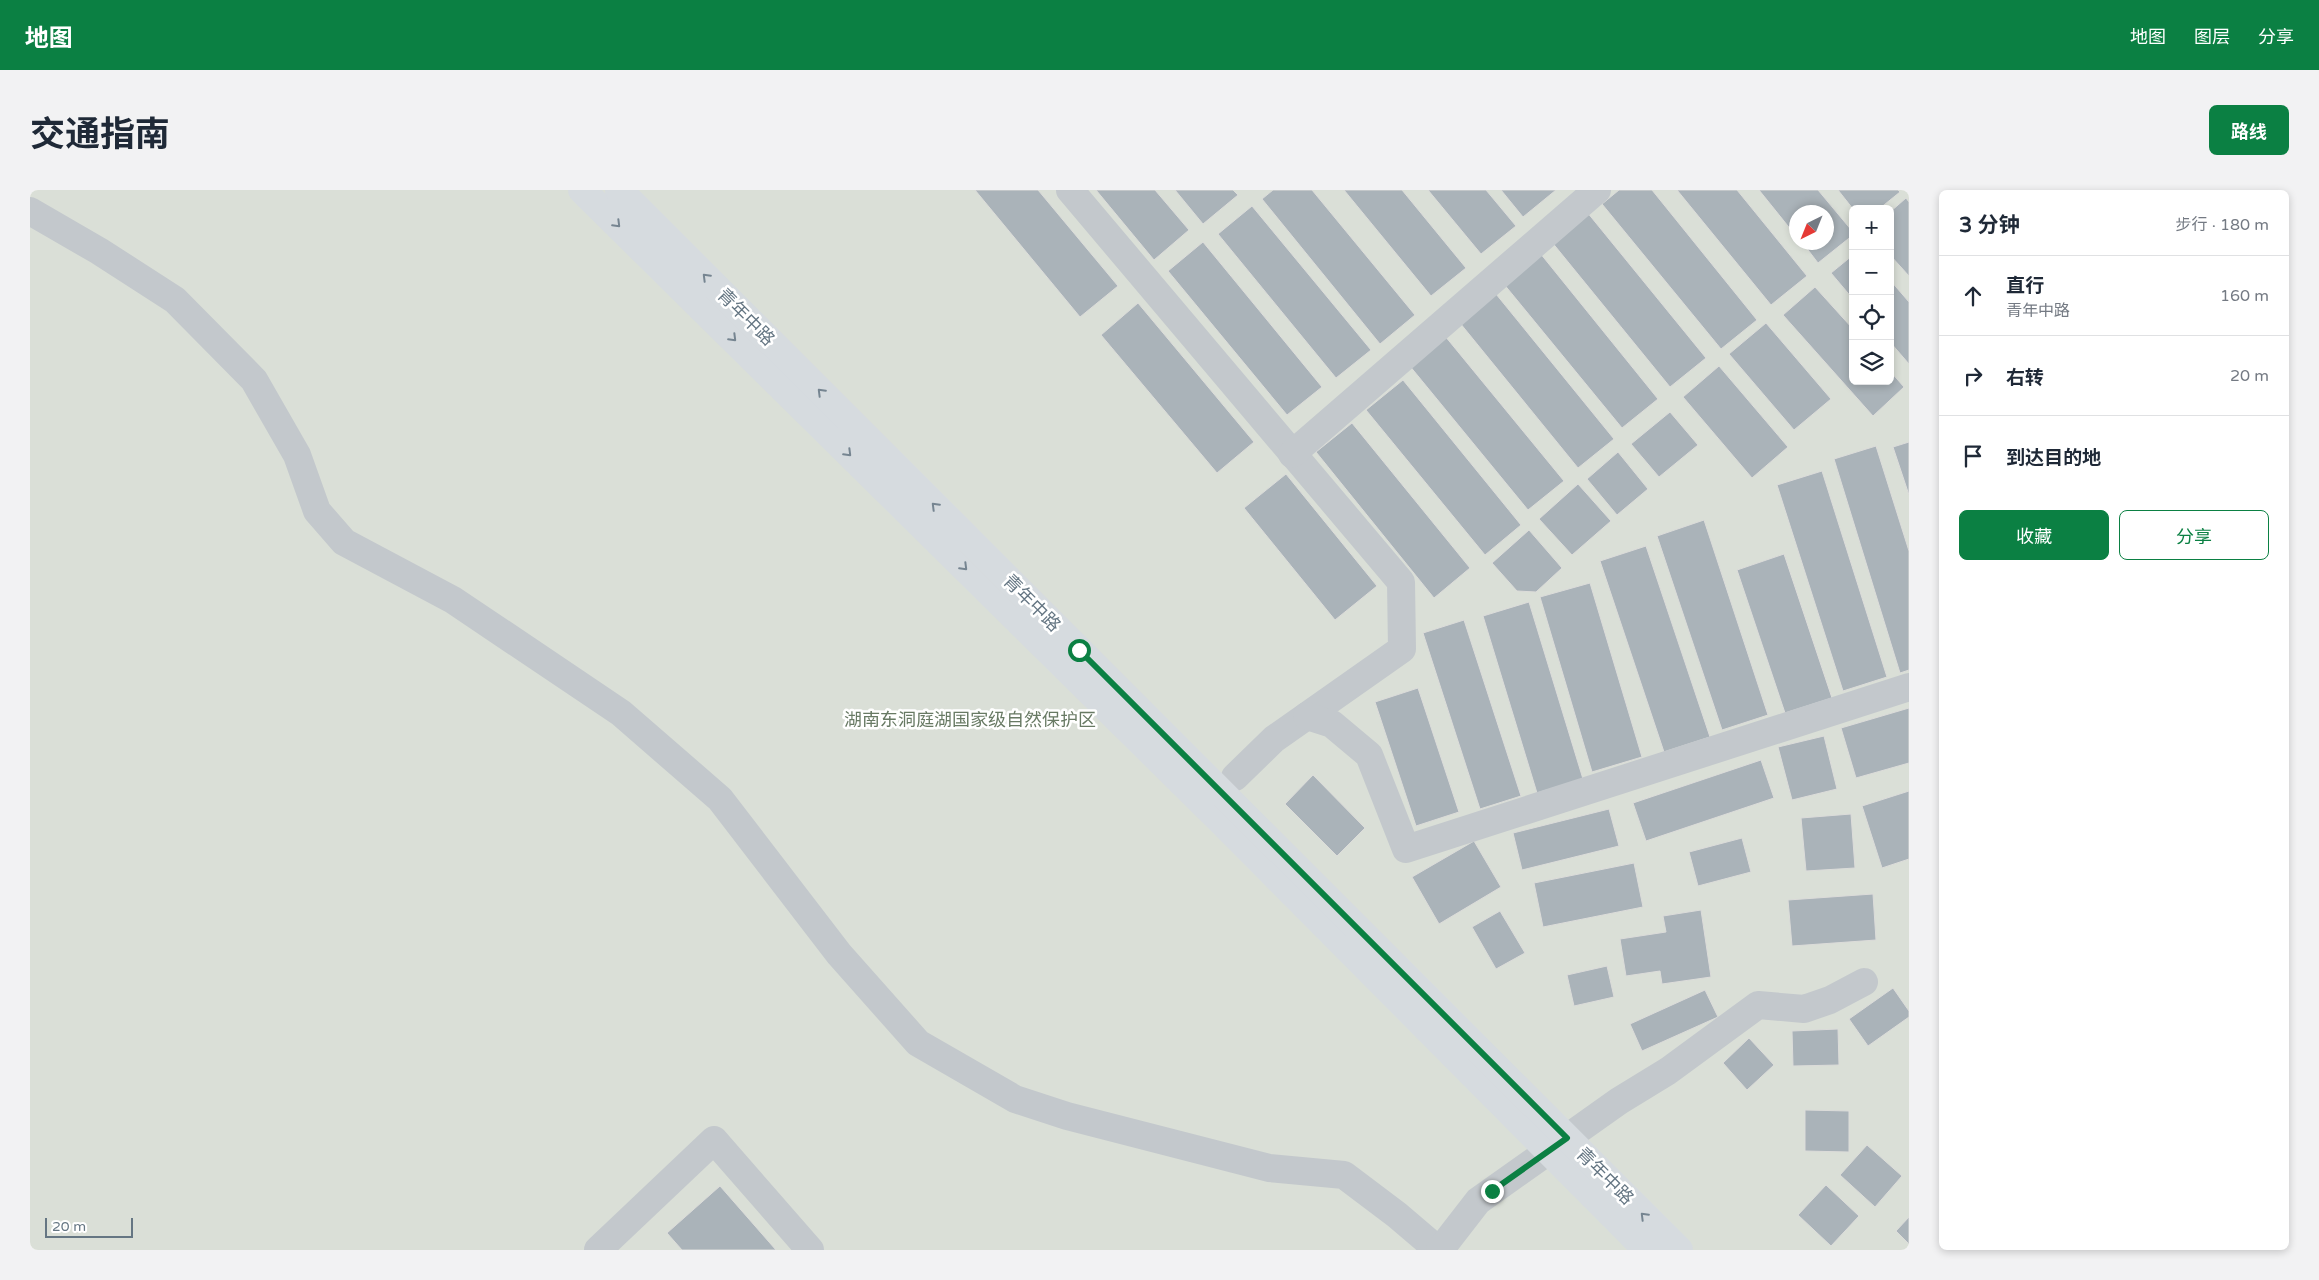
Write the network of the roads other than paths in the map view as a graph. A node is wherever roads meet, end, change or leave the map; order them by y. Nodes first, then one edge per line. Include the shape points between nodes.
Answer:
1 (582, 190) edge
2 (619, 190) edge
3 (1070, 190) edge
4 (1597, 190) edge
5 (30, 211) edge
6 (1292, 454) junction
7 (1909, 687) edge
8 (1307, 716) junction
9 (1235, 777) dead end
10 (1864, 982) dead end
11 (1558, 1145) junction
12 (598, 1250) edge
13 (810, 1250) edge
14 (1439, 1250) edge
15 (1647, 1250) edge
16 (1679, 1250) edge

1 -> 11 main road via 1218,818
11 -> 2 main road, 青年中路
3 - 6 street
4 - 6 street
5 - 14 street via 175,300 254,380 297,455 317,511 344,542 453,600 621,713 720,799 839,954 918,1043 1015,1099 1066,1116 1269,1168 1344,1175
6 - 8 street via 1401,582 1402,649
7 - 8 street via 1406,849 1369,755 1332,724
8 - 9 street via 1274,738
10 - 11 street via 1804,1009 1758,1005
11 - 14 street via 1478,1201
11 - 15 main road
16 -> 11 main road, 青年中路
12 - 13 street via 714,1140

